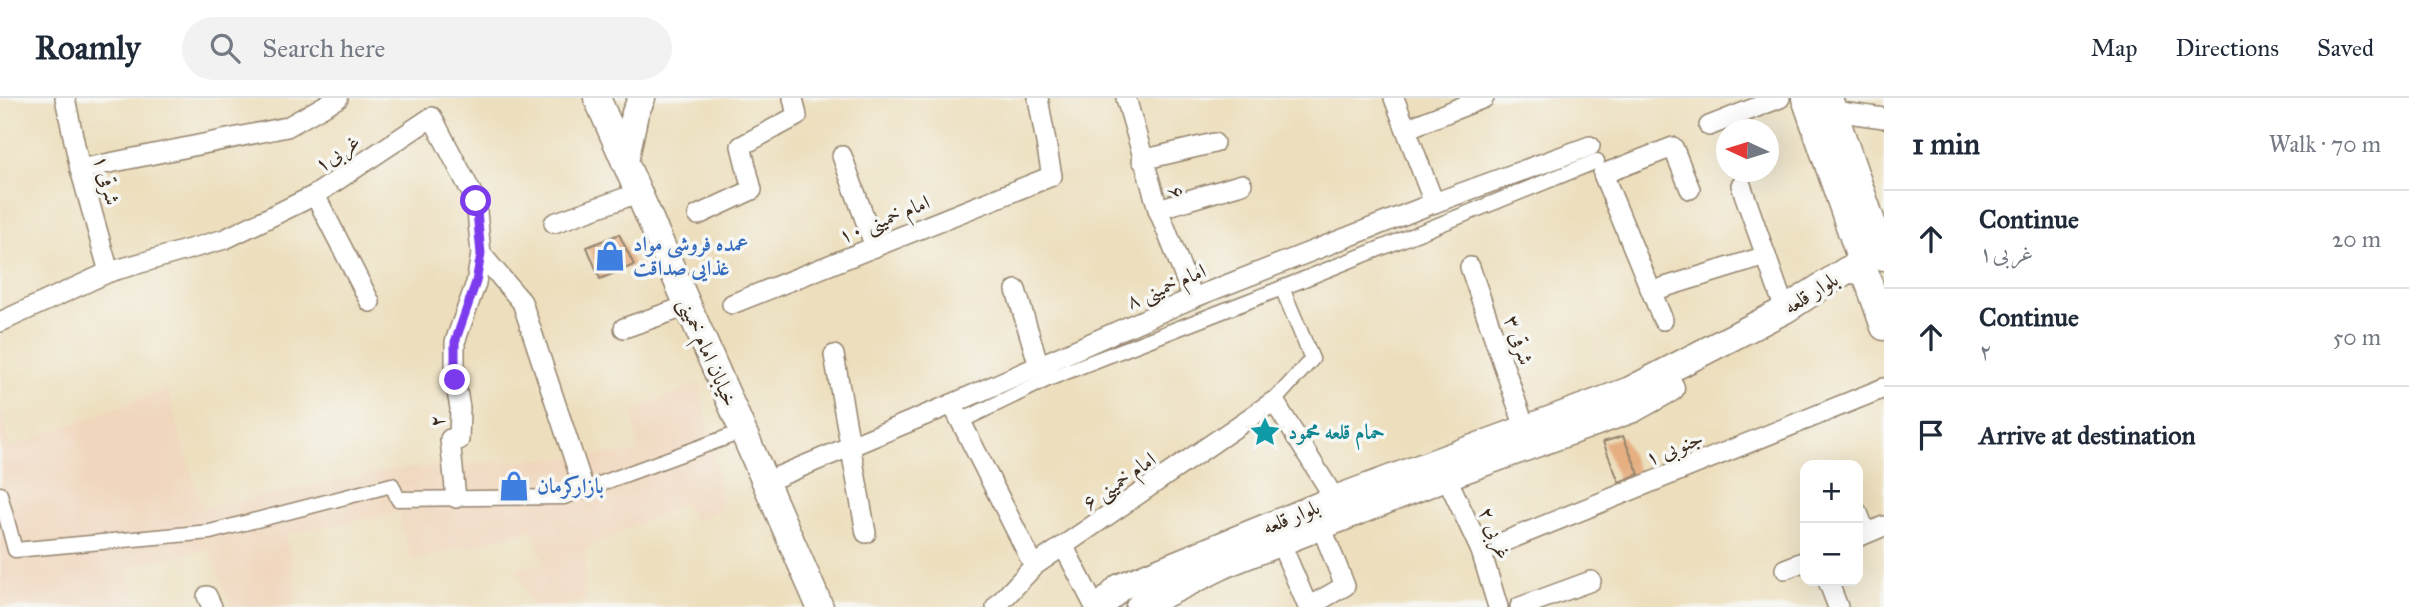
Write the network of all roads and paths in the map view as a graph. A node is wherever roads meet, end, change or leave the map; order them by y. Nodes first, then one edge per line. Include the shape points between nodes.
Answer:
1 (65, 98) edge
2 (338, 98) edge
3 (597, 98) edge
4 (642, 98) edge
5 (1038, 98) edge
6 (1126, 98) edge
7 (1394, 98) edge
8 (1484, 98) edge
9 (1780, 98) edge
10 (1805, 98) edge
11 (1831, 104) edge
12 (795, 107) edge
13 (1884, 118) edge
14 (1709, 126) dead end
15 (1406, 129) junction
16 (1214, 143) dead end
17 (842, 156) dead end
18 (1142, 160) junction
19 (1597, 160) junction
20 (625, 162) junction
21 (80, 169) junction
22 (1242, 184) dead end
23 (1741, 185) dead end
24 (1690, 189) dead end
25 (638, 193) junction
26 (316, 195) junction
27 (1434, 202) junction
28 (1158, 209) junction
29 (698, 215) dead end
30 (554, 223) dead end
31 (874, 247) junction
32 (481, 254) junction
33 (1766, 256) junction
34 (1874, 264) edge
35 (1469, 267) dead end
36 (109, 272) junction
37 (1282, 288) junction
38 (1016, 290) dead end
39 (1652, 291) junction
40 (1193, 298) junction
41 (370, 302) dead end
42 (732, 304) dead end
43 (687, 306) junction
44 (1784, 310) junction
45 (1663, 320) dead end
46 (0, 322) edge
47 (1884, 327) edge
48 (624, 328) dead end
49 (835, 355) dead end
50 (1039, 366) junction
51 (1884, 388) edge
52 (1274, 401) junction
53 (956, 412) junction
54 (1525, 428) junction
55 (744, 431) junction
56 (850, 446) junction
57 (1447, 478) junction
58 (765, 482) junction
59 (584, 489) junction
60 (0, 494) edge
61 (456, 498) junction
62 (1335, 499) junction
63 (1321, 526) junction
64 (866, 533) dead end
65 (1281, 544) junction
66 (1064, 547) junction
67 (1481, 551) junction
68 (1800, 563) edge
69 (1034, 566) junction
70 (1785, 569) dead end
71 (1591, 581) dead end
72 (1830, 586) edge
73 (820, 607) edge
74 (996, 607) edge
75 (1095, 607) edge
76 (1101, 607) edge
77 (1139, 607) edge
78 (1308, 607) edge
79 (1498, 607) edge
80 (1520, 607) edge
81 (1838, 607) edge

1 - 21 street, ۱ شرقی
2 - 21 street via 287,127
3 - 20 main road, خیابان امام خمینی
4 - 20 main road
5 - 31 street, امام خمینی ۱۰ via 1052,176
6 - 18 street, ۶
7 - 15 street
8 - 15 street
9 - 14 street
10 - 34 main road
11 - 13 street
11 - 34 main road
12 - 29 street via 741,146 752,190
15 - 27 street
16 - 18 street
17 - 31 street
18 - 28 street, ۶
19 - 24 street, امام خمینی ۸ via 1673,147
19 - 27 street, امام خمینی ۸
19 - 37 street
19 - 39 street
20 - 25 main road, خیابان امام خمینی
21 - 36 street, ۱ شرقی
22 - 28 street
23 - 33 street
25 - 30 street
25 - 43 main road, خیابان امام خمینی
26 - 32 street, غربی۱ via 432,117 476,201
26 - 36 street, غربی۱ via 225,239
26 - 41 street
27 - 40 street, امام خمینی ۸
28 - 40 street, ۶
31 - 42 street, امام خمینی ۱۰
32 - 59 street via 522,302
32 - 61 street, ۲ via 455,342 459,440 450,439
33 - 39 street
33 - 44 street
34 - 44 main road, بلوار قلعه via 1847,270
34 - 47 main road
34 - 57 main road, بلوار قلعه via 1852,286 1633,409
35 - 54 street, ۳ شرقی
36 - 46 street, غربی۱
37 - 52 street via 1312,359
37 - 53 street
38 - 50 street
39 - 45 street
40 - 50 street, امام خمینی ۸
43 - 48 street
43 - 55 main road, خیابان امام خمینی
44 - 54 main road, بلوار قلعه via 1630,390
49 - 56 street
50 - 53 street, امام خمینی ۸
51 - 67 street, ۱ جنوبی
52 - 62 street
52 - 66 street, امام خمینی ۶
53 - 56 street, امام خمینی ۸
53 - 69 street
54 - 62 main road, بلوار قلعه
55 - 58 main road, خیابان امام خمینی
55 - 59 street
56 - 58 street, امام خمینی ۸
56 - 64 street
57 - 63 main road, بلوار قلعه
57 - 67 street, ۲ غربی
58 - 73 main road, خیابان امام خمینی
59 - 61 street via 564,497
60 - 61 street via 15,551 210,532 392,485 398,499
62 - 76 main road, بلوار قلعه via 1120,587
63 - 65 main road, بلوار قلعه
63 - 78 street via 1345,586
65 - 77 main road, بلوار قلعه via 1227,563
65 - 78 street
66 - 69 street, امام خمینی ۶
66 - 75 street
67 - 79 street, ۲ غربی
68 - 70 street
69 - 74 street, امام خمینی ۶
71 - 80 street
72 - 81 street

